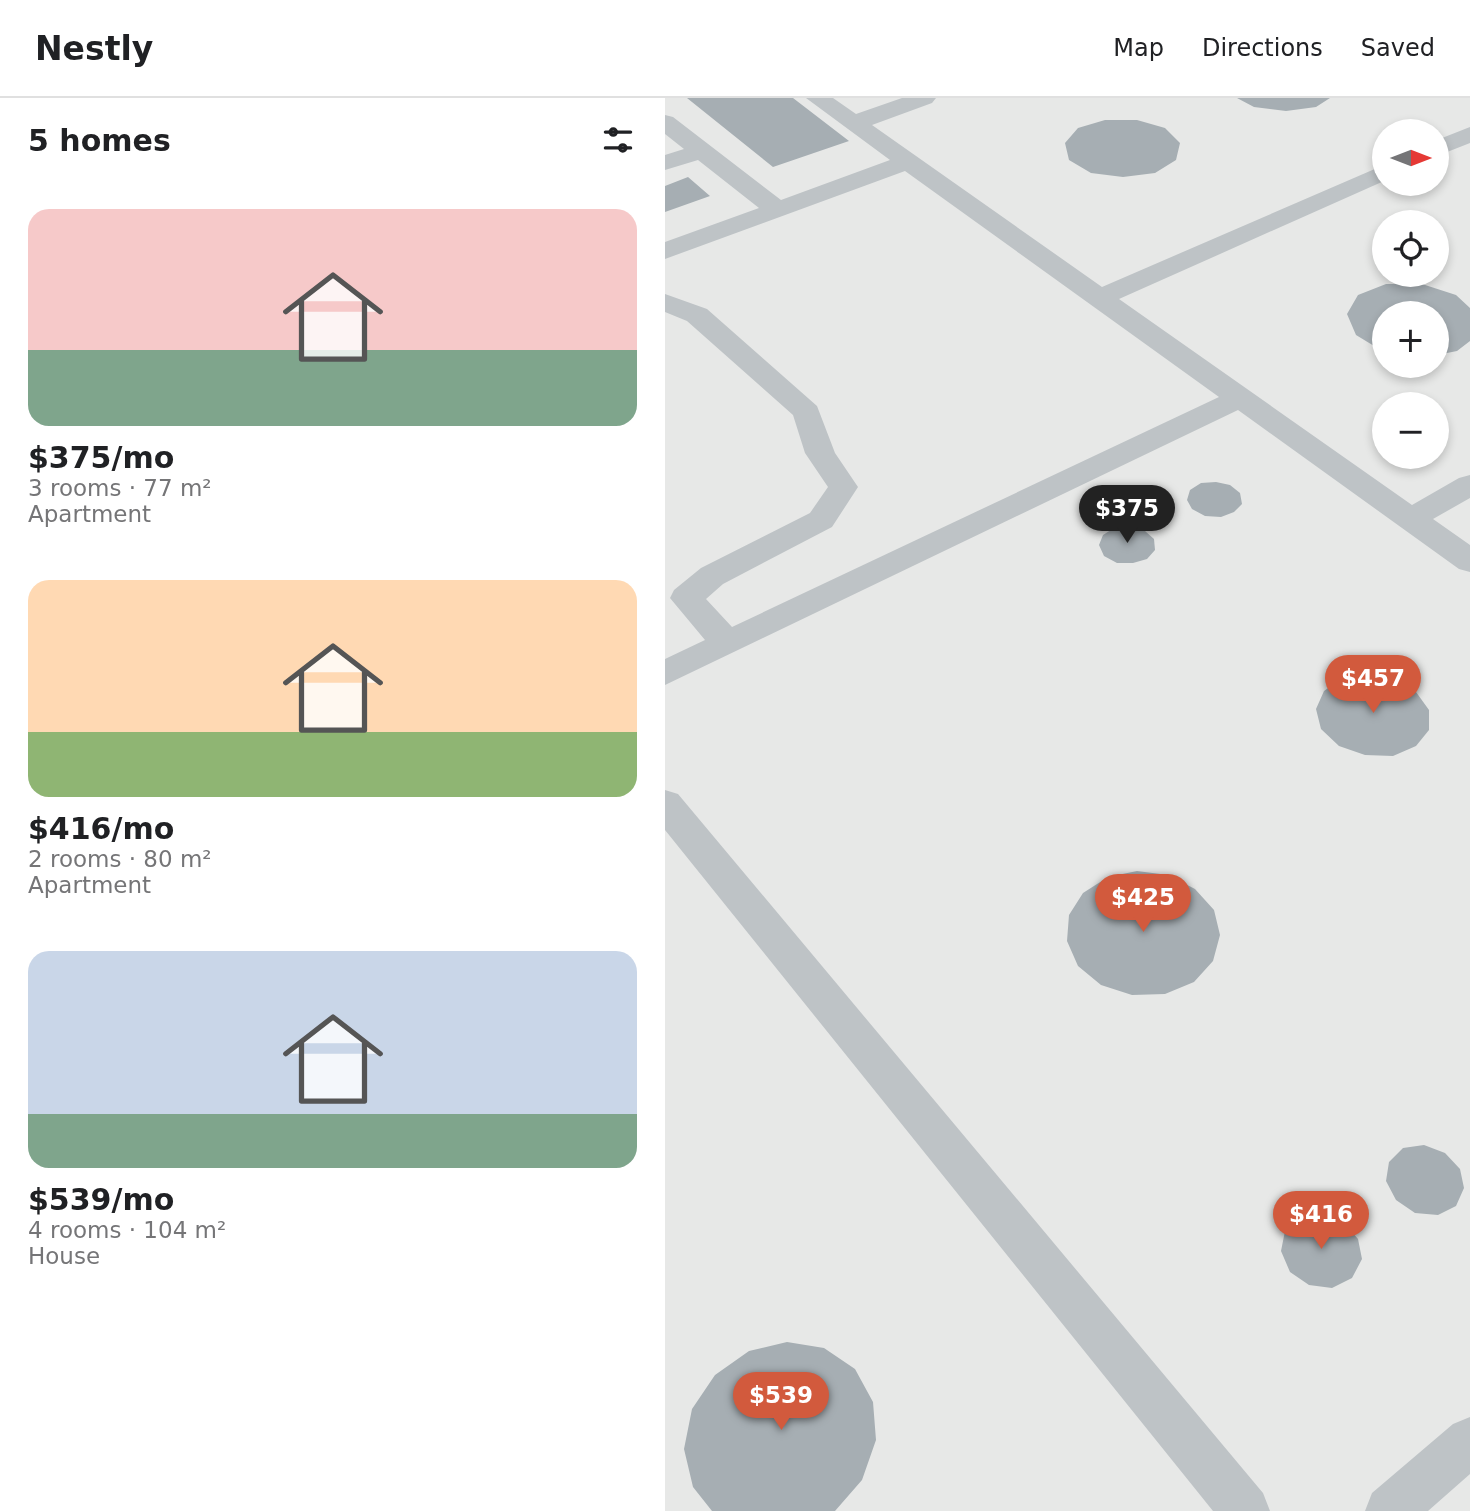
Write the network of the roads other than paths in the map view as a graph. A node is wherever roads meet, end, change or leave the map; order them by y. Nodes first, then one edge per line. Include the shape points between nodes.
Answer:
1 (818, 98) edge
2 (924, 98) edge
3 (665, 122) edge
4 (854, 123) junction
5 (1470, 134) edge
6 (1449, 144) edge
7 (701, 151) junction
8 (908, 162) junction
9 (665, 163) edge
10 (1372, 177) edge
11 (777, 209) junction
12 (665, 251) edge
13 (1099, 298) junction
14 (665, 302) edge
15 (1240, 398) junction
16 (1470, 485) edge
17 (1410, 519) junction
18 (1470, 561) edge
19 (727, 643) junction
20 (665, 673) edge
21 (665, 804) edge
22 (1470, 1441) edge
23 (1245, 1511) edge
24 (1390, 1511) edge

1 - 4 lane
2 - 4 lane
3 - 7 lane
4 - 8 lane
5 - 6 lane
7 - 9 lane
7 - 11 lane
8 - 11 lane
8 - 13 lane
10 - 13 lane
11 - 12 lane
13 - 15 lane
14 - 19 lane via 697,315 807,412 820,453 843,487 821,520 712,576 686,598
15 - 17 lane
15 - 19 lane
16 - 17 lane
17 - 18 lane
19 - 20 lane
21 - 23 lane
22 - 24 lane

